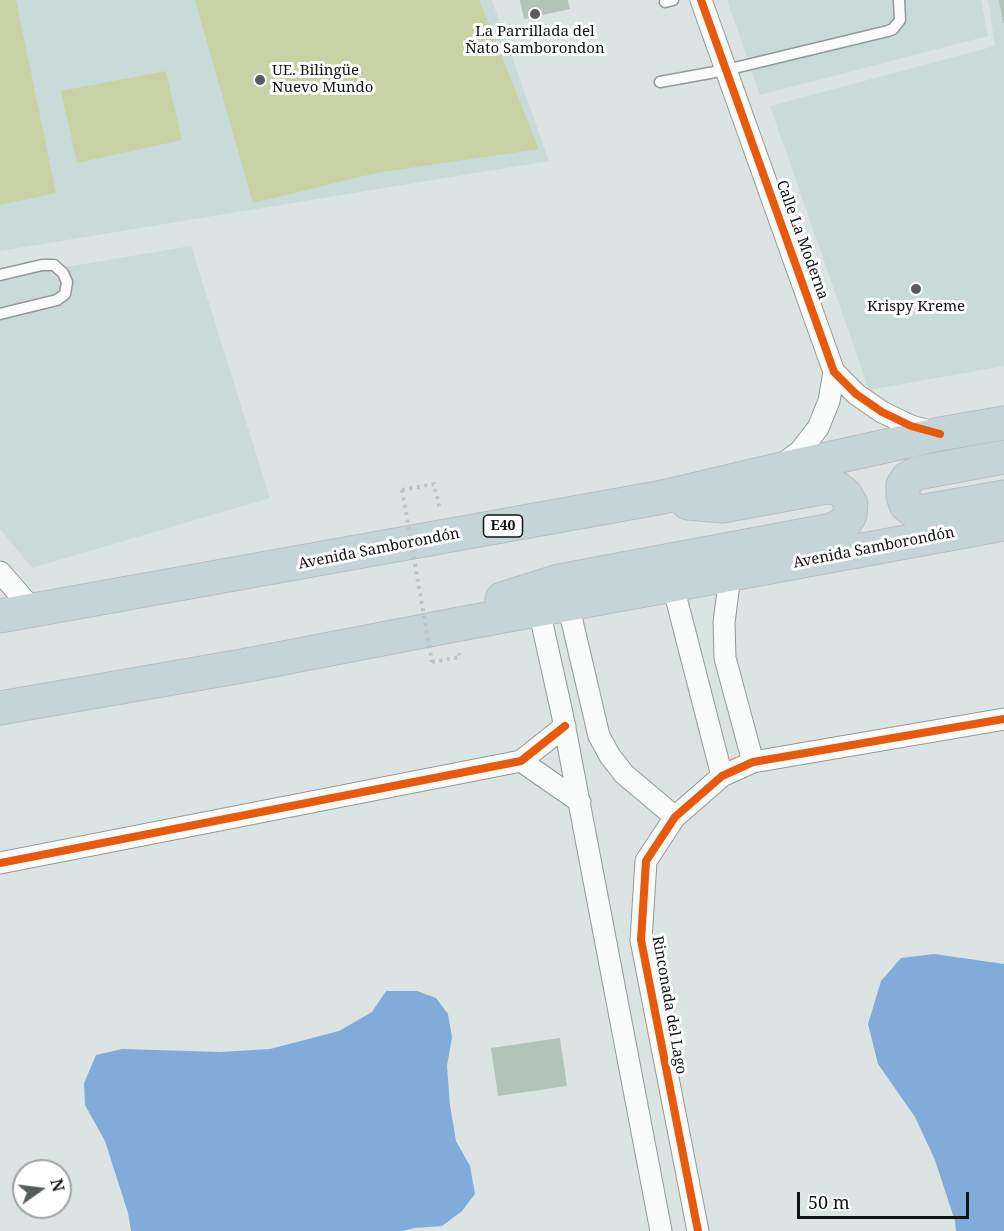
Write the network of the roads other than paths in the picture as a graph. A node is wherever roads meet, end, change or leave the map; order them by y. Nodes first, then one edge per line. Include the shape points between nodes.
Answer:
1 (701, 0) edge
2 (899, 0) edge
3 (726, 70) junction
4 (660, 82) dead end
5 (0, 275) edge
6 (0, 314) edge
7 (834, 372) junction
8 (1004, 423) edge
9 (940, 434) junction
10 (1004, 457) edge
11 (777, 470) junction
12 (663, 497) junction
13 (1004, 497) edge
14 (1004, 524) edge
15 (0, 572) edge
16 (730, 575) junction
17 (673, 586) junction
18 (554, 607) junction
19 (34, 611) junction
20 (0, 616) edge
21 (369, 642) junction
22 (725, 648) junction
23 (693, 657) junction
24 (0, 708) edge
25 (1004, 719) edge
26 (565, 726) junction
27 (521, 762) junction
28 (753, 762) junction
29 (722, 776) junction
30 (580, 802) junction
31 (675, 818) junction
32 (0, 863) edge
33 (661, 1231) edge
34 (698, 1231) edge

1 - 3 street, Calle La Moderna
2 - 3 lane via 900,20 893,29
3 - 4 lane
3 - 7 street, Calle La Moderna
5 - 6 lane via 54,265 67,282 65,294 57,300
7 - 9 street, Calle La Moderna via 882,412 910,426
7 - 11 street, Calle La Moderna via 829,401 818,428 800,451
8 - 9 highway, Avenida Samborondón / E40
9 - 11 highway, Avenida Samborondón / E40
10 - 13 highway via 917,473 903,485 906,505 925,512
11 - 12 highway, Avenida Samborondón / E40
12 - 19 highway, Avenida Samborondón / E40
12 - 21 highway via 723,507 826,487 837,488 851,504 845,523 832,530 559,581
14 - 16 highway, Avenida Samborondón
15 - 19 street
16 - 17 highway, Avenida Samborondón
16 - 22 street
17 - 18 highway, Avenida Samborondón
17 - 23 street
18 - 21 highway, Avenida Samborondón
18 - 26 street
18 - 31 street via 599,736 610,756 624,774
19 - 20 highway, Avenida Samborondón / E40
21 - 24 highway, Avenida Samborondón
22 - 23 street
22 - 28 street
23 - 29 street
25 - 28 street, Rinconada del Lago
26 - 27 street
26 - 30 street
27 - 30 street
27 - 32 street
28 - 29 street, Rinconada del Lago
29 - 31 street, Rinconada del Lago
30 - 33 street
31 - 34 street, Rinconada del Lago via 646,861 641,940

